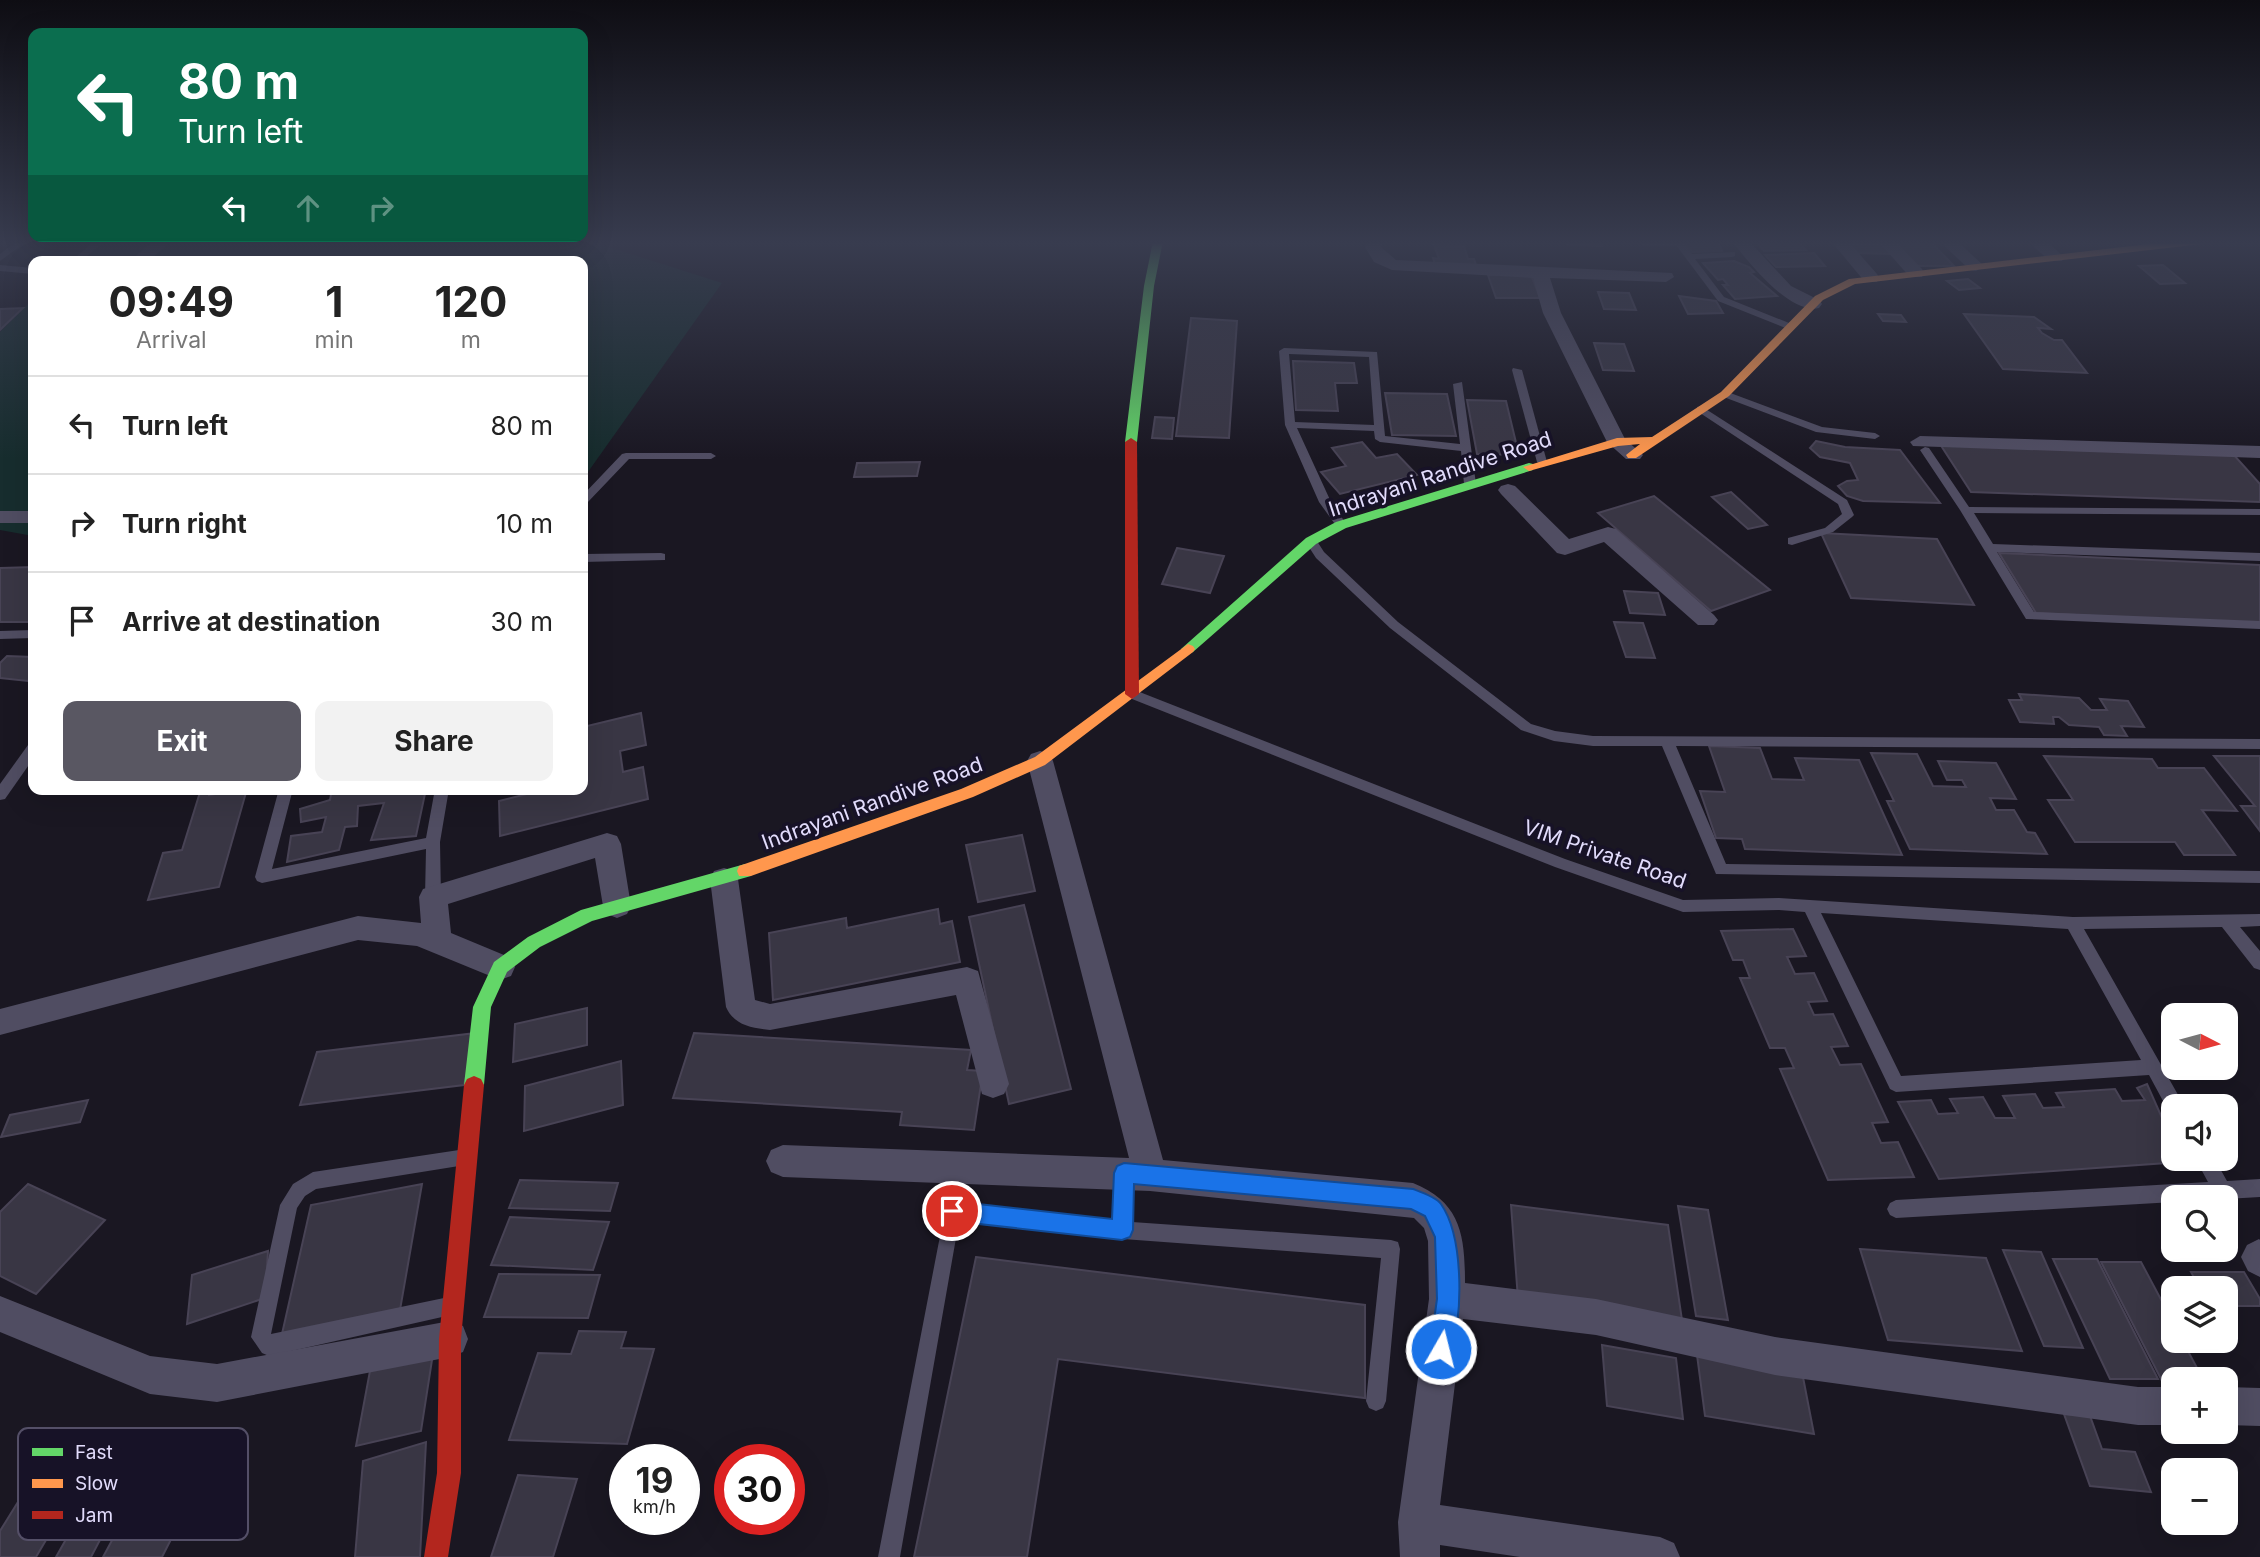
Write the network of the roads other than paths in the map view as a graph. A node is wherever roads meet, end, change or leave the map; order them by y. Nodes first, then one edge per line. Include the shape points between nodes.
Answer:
1 (1146, 314) edge
2 (1552, 314) edge
3 (1758, 314) edge
4 (1804, 314) edge
5 (1791, 327) junction
6 (1517, 370) dead end
7 (1458, 384) dead end
8 (1725, 394) junction
9 (1701, 410) junction
10 (1290, 425) junction
11 (1380, 428) junction
12 (1875, 436) dead end
13 (1654, 440) junction
14 (1617, 442) junction
15 (1923, 446) joint
16 (1465, 447) junction
17 (2260, 452) edge
18 (1633, 455) junction
19 (711, 456) dead end
20 (1542, 462) junction
21 (1470, 484) junction
22 (1508, 490) junction
23 (588, 496) edge
24 (1966, 510) junction
25 (2260, 512) edge
26 (0, 517) edge
27 (28, 517) edge
28 (1341, 525) junction
29 (1365, 536) dead end
30 (1311, 541) junction
31 (1792, 541) dead end
32 (1989, 548) junction
33 (1326, 552) junction
34 (661, 557) dead end
35 (2260, 557) edge
36 (588, 558) edge
37 (1228, 617) junction
38 (1706, 620) dead end
39 (2260, 625) edge
40 (28, 634) edge
41 (0, 635) edge
42 (1132, 694) junction
43 (1667, 741) junction
44 (2260, 744) edge
45 (28, 756) edge
46 (1041, 761) junction
47 (0, 794) edge
48 (284, 795) edge
49 (441, 795) edge
50 (433, 842) junction
51 (2260, 877) edge
52 (724, 879) junction
53 (433, 897) junction
54 (617, 906) junction
55 (1810, 906) junction
56 (2260, 920) edge
57 (2227, 922) junction
58 (2073, 923) junction
59 (437, 940) junction
60 (2260, 962) edge
61 (500, 967) junction
62 (0, 1022) edge
63 (2153, 1067) junction
64 (993, 1084) dead end
65 (2168, 1094) edge
66 (467, 1156) junction
67 (783, 1161) dead end
68 (1137, 1174) junction
69 (2260, 1188) edge
70 (2238, 1189) edge
71 (2161, 1194) edge
72 (1896, 1209) dead end
73 (1122, 1230) junction
74 (1447, 1299) junction
75 (0, 1314) edge
76 (452, 1322) junction
77 (1376, 1401) dead end
78 (2161, 1406) edge
79 (2238, 1406) edge
80 (2260, 1406) edge
81 (1419, 1540) edge
82 (436, 1557) edge
83 (889, 1557) edge
84 (1660, 1557) edge

1 - 42 street via 1129,462
2 - 14 street
3 - 5 lane
4 - 5 street, Indrayani Randive Road
5 - 8 street, Indrayani Randive Road
6 - 20 lane
7 - 16 lane
8 - 9 street, Indrayani Randive Road
8 - 12 lane via 1820,430
9 - 13 street, Indrayani Randive Road
9 - 31 lane via 1843,502 1848,515 1829,530
10 - 11 lane
10 - 11 lane via 1284,351 1374,354
10 - 28 lane via 1325,502
11 - 16 lane via 1380,439
13 - 14 street, Indrayani Randive Road
13 - 18 street, Indrayani Randive Road
14 - 18 street
14 - 20 street, Indrayani Randive Road
15 - 17 street
15 - 24 lane
16 - 21 lane
18 - 22 street, Indrayani Randive Road
19 - 23 lane via 626,456
20 - 21 street, Indrayani Randive Road
21 - 28 street, Indrayani Randive Road
22 - 29 street, Indrayani Randive Road via 1399,521
22 - 38 street via 1565,548 1608,534
24 - 25 lane
24 - 32 lane
26 - 27 street
28 - 30 street, Indrayani Randive Road
30 - 33 lane
30 - 37 street, Indrayani Randive Road via 1242,599
32 - 35 lane
32 - 39 lane via 2029,617
33 - 37 street, Indrayani Randive Road via 1256,607
33 - 43 lane via 1394,625 1526,727 1593,741
34 - 36 lane
37 - 42 street, Indrayani Randive Road
40 - 41 lane
42 - 46 street, Indrayani Randive Road
42 - 55 lane, VIM Private Road via 1560,863 1683,906
43 - 44 lane
43 - 51 lane via 1721,870
45 - 47 lane
46 - 52 street, Indrayani Randive Road via 967,793
46 - 68 street
48 - 50 lane via 262,877
49 - 50 lane
50 - 53 lane
52 - 54 street, Indrayani Randive Road
52 - 64 street via 741,1007 753,1015 770,1017 968,980
53 - 54 street via 607,844
53 - 59 street
54 - 61 street, Indrayani Randive Road via 587,915 534,942
55 - 58 lane, VIM Private Road
55 - 63 lane via 1896,1084
56 - 57 lane, VIM Private Road
57 - 58 lane, VIM Private Road
57 - 60 lane
58 - 63 lane
59 - 61 street
59 - 62 street via 358,928
61 - 66 street via 482,1007
63 - 65 lane
66 - 76 street
66 - 76 lane via 313,1181 299,1190 289,1205 261,1337 269,1346
67 - 68 street
68 - 73 lane
68 - 74 street via 1413,1199 1426,1204 1446,1237
69 - 70 lane
71 - 72 lane
73 - 77 lane via 1391,1249
73 - 83 lane via 952,1211
74 - 78 street via 1596,1317 1775,1356
74 - 81 street
75 - 76 street via 150,1375 217,1383
76 - 82 street via 449,1473
79 - 80 street
81 - 84 street

